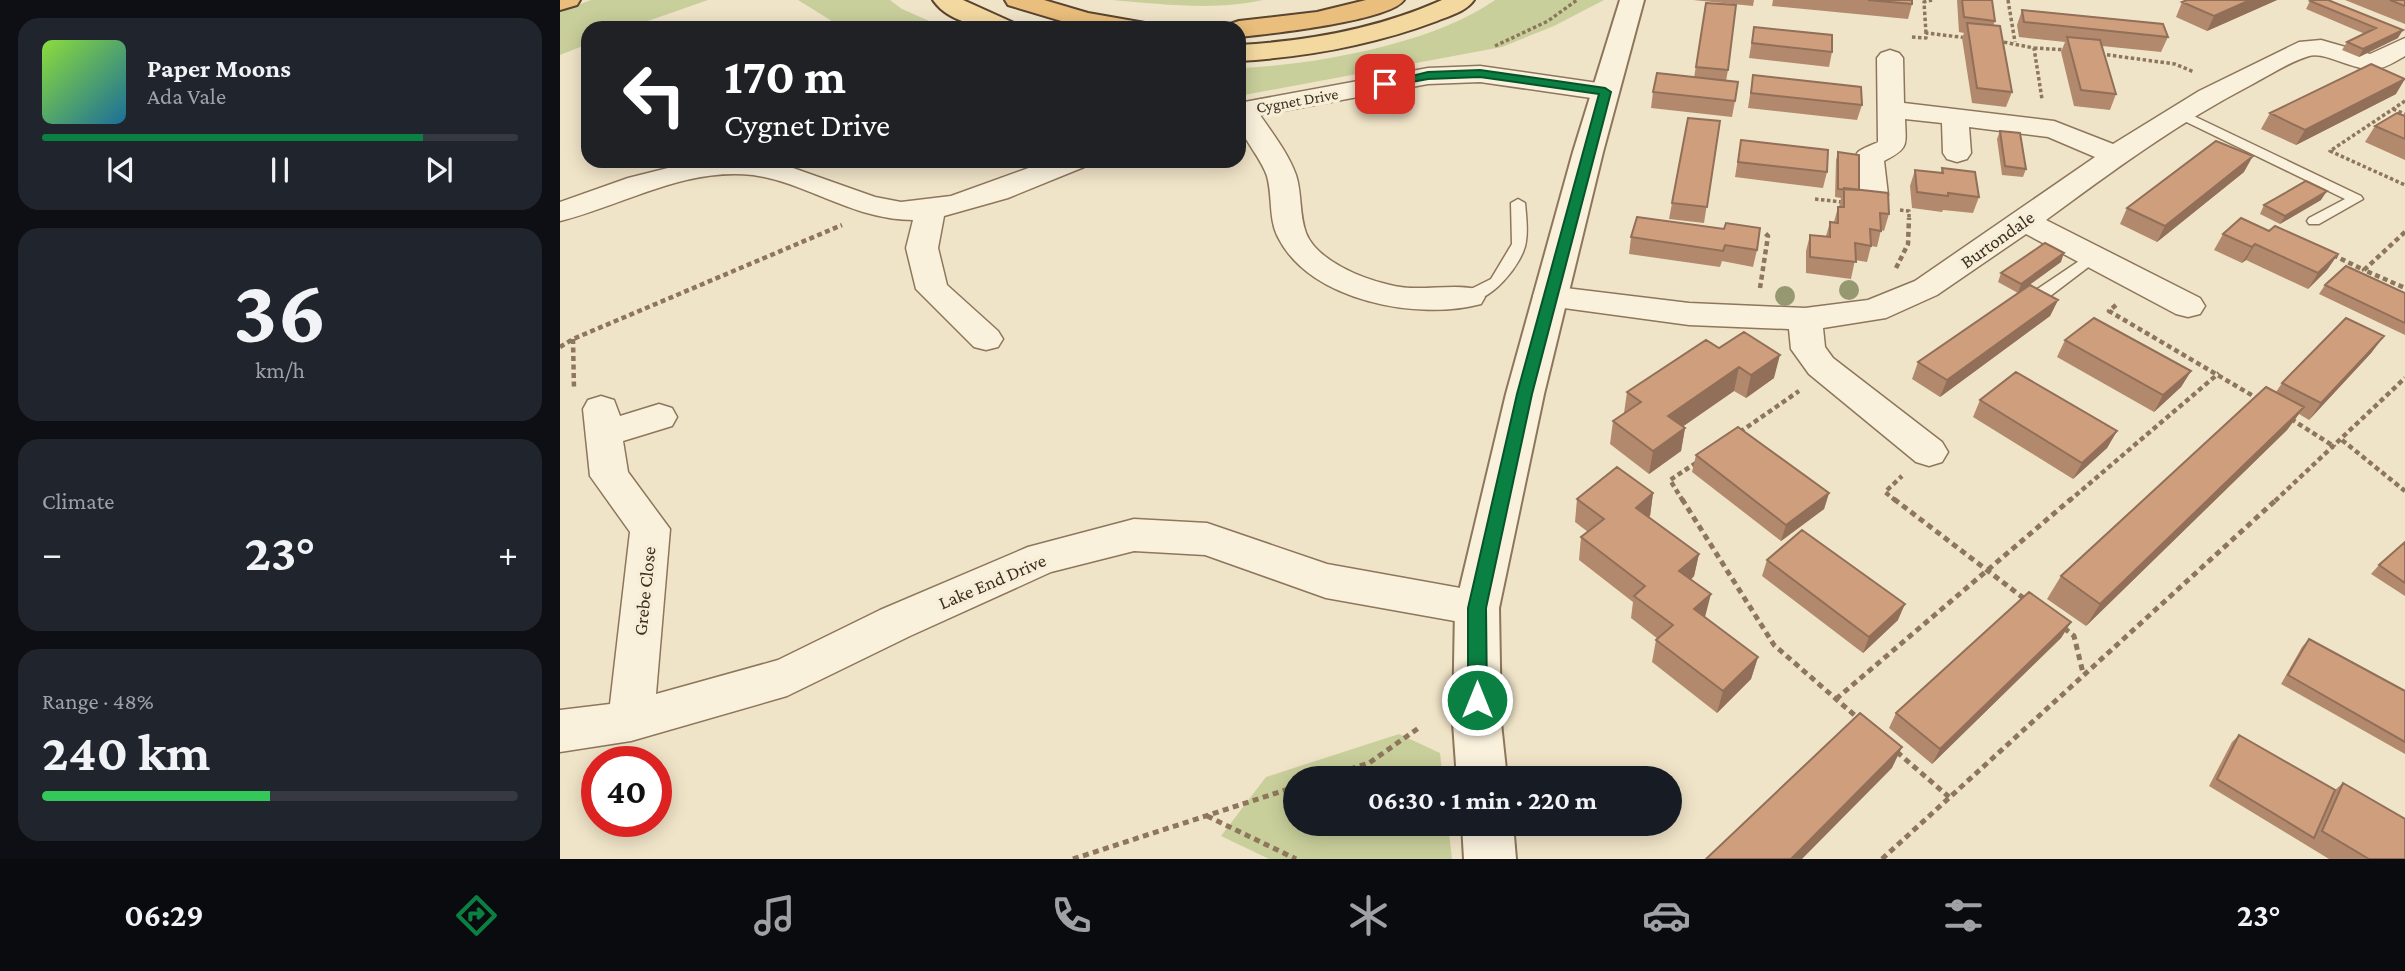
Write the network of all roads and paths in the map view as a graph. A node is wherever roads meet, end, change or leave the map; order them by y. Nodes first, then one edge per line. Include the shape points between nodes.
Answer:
1 (568, 0) edge
2 (945, 0) edge
3 (1017, 0) edge
4 (1392, 0) edge
5 (1462, 0) edge
6 (1577, 0) edge
7 (1632, 0) edge
8 (1932, 0) edge
9 (2008, 0) edge
10 (560, 3) edge
11 (987, 21) edge
12 (1091, 21) edge
13 (1246, 28) edge
14 (1926, 33) junction
15 (1977, 38) edge
16 (1989, 40) edge
17 (2015, 42) junction
18 (2405, 46) edge
19 (1489, 48) dead end
20 (2034, 48) junction
21 (1246, 52) edge
22 (2081, 52) edge
23 (2094, 54) edge
24 (1890, 58) joint
25 (2227, 87) junction
26 (1605, 92) junction
27 (2405, 101) edge
28 (1246, 109) edge
29 (1891, 109) junction
30 (2393, 109) junction
31 (2179, 113) junction
32 (2405, 114) edge
33 (1955, 117) junction
34 (1246, 118) edge
35 (2032, 127) junction
36 (1957, 153) dead end
37 (2114, 155) junction
38 (687, 168) edge
39 (754, 168) edge
40 (1055, 168) edge
41 (2405, 185) edge
42 (1873, 195) joint
43 (1518, 203) dead end
44 (881, 208) junction
45 (931, 208) junction
46 (560, 212) edge
47 (2025, 221) junction
48 (2314, 221) dead end
49 (1764, 232) dead end
50 (2405, 232) edge
51 (2094, 256) junction
52 (2143, 282) junction
53 (1926, 288) junction
54 (2405, 288) edge
55 (1549, 296) junction
56 (2039, 296) edge
57 (1469, 297) joint
58 (2188, 306) dead end
59 (1756, 317) junction
60 (1807, 334) junction
61 (986, 339) dead end
62 (560, 347) edge
63 (2219, 373) junction
64 (2405, 379) edge
65 (2265, 403) edge
66 (659, 417) dead end
67 (2288, 417) edge
68 (1737, 434) edge
69 (2342, 440) junction
70 (2335, 447) junction
71 (1929, 452) joint
72 (1704, 457) edge
73 (2405, 491) edge
74 (1986, 569) junction
75 (2030, 603) edge
76 (1477, 608) junction
77 (2063, 627) edge
78 (2083, 674) junction
79 (1836, 699) junction
80 (631, 721) junction
81 (1420, 726) dead end
82 (1867, 726) edge
83 (560, 731) edge
84 (1888, 744) edge
85 (1360, 766) edge
86 (1481, 766) edge
87 (1283, 791) edge
88 (1949, 797) junction
89 (1206, 816) junction
90 (1488, 836) edge
91 (1073, 859) edge
92 (1296, 859) edge
93 (1490, 859) edge
94 (1882, 859) edge

1 - 10 highway
2 - 11 main road
3 - 12 highway
4 - 13 highway via 1292,25
5 - 21 main road via 1399,26 1325,43
6 - 19 path via 1548,21
7 - 26 street
8 - 14 path via 1924,2
9 - 17 path
14 - 15 path
14 - 24 path via 1926,38 1891,36
16 - 17 path
17 - 20 path
18 - 25 street, Burtondale via 2374,62 2308,47
20 - 22 path
20 - 35 path via 2043,98 2030,107
23 - 25 path via 2175,64
24 - 29 street
25 - 31 street, Burtondale
26 - 28 street, Cygnet Drive via 1480,74 1428,76
26 - 55 street
27 - 30 path
29 - 33 street
29 - 42 street via 1892,146 1869,158
30 - 32 path
30 - 41 path via 2330,151
31 - 37 street, Burtondale
31 - 48 lane via 2356,199
33 - 35 street
33 - 36 street
34 - 57 street via 1279,169 1293,239 1326,272 1420,314
35 - 37 street via 2054,129
37 - 47 street, Burtondale
38 - 46 street
39 - 44 street via 773,170
40 - 45 street
42 - 53 path via 1875,205 1909,211 1908,244 1894,273
43 - 57 lane via 1520,244 1497,282
44 - 45 street via 918,212
44 - 62 path
45 - 61 street via 922,248 932,289
47 - 51 street
47 - 53 street, Burtondale
49 - 59 path via 1768,236
50 - 54 path via 2364,270
51 - 52 street
51 - 56 lane
52 - 58 street
52 - 63 path via 2109,311
53 - 60 street, Burtondale
55 - 59 street, Burtondale via 1689,314
55 - 76 street
59 - 60 street, Burtondale
60 - 68 path via 1777,365 1803,388
60 - 71 street via 1821,366
63 - 65 path
63 - 74 path
64 - 69 path
66 - 80 street, Grebe Close via 603,422 609,476 650,528
67 - 70 path
69 - 70 path
69 - 73 path
70 - 78 path
71 - 74 path via 1885,492
72 - 79 path via 1670,480 1774,645
74 - 75 path
74 - 79 path
76 - 80 street, Lake End Drive via 1326,581 1208,540 1134,535 1042,558 787,677
76 - 86 street
77 - 78 path via 2074,636
78 - 88 path
79 - 82 path
80 - 83 street, Lake End Drive
81 - 85 path
84 - 88 path
87 - 89 path
88 - 94 path
89 - 91 path
89 - 92 path
90 - 93 street

